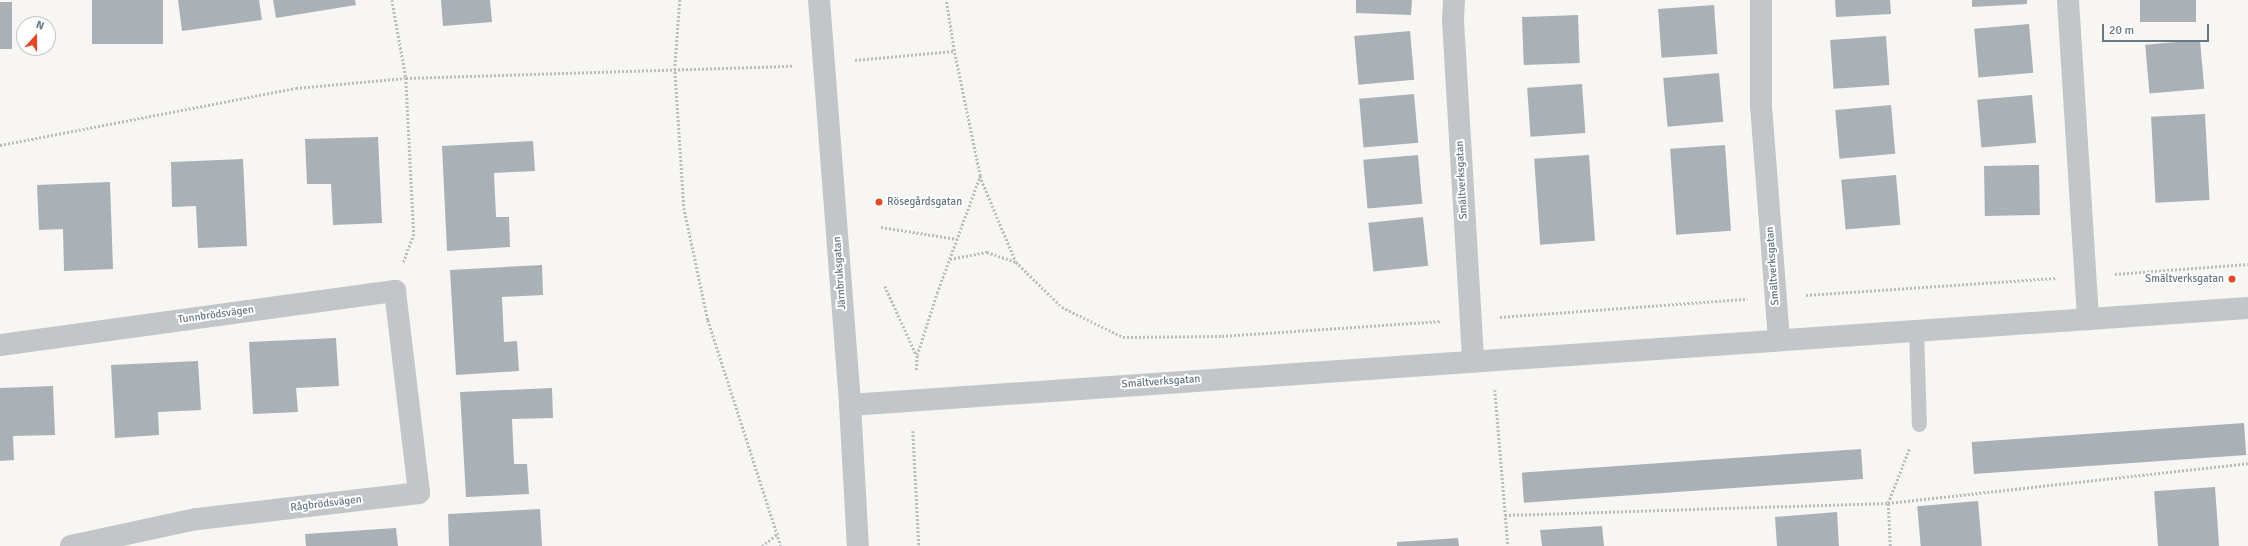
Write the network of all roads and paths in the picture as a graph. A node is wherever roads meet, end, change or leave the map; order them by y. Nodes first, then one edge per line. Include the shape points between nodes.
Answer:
1 (392, 0) edge
2 (680, 0) edge
3 (820, 0) edge
4 (946, 0) edge
5 (1454, 0) edge
6 (1761, 0) edge
7 (2068, 0) edge
8 (954, 51) junction
9 (854, 60) dead end
10 (794, 66) dead end
11 (675, 68) junction
12 (406, 78) junction
13 (0, 145) edge
14 (980, 176) junction
15 (881, 227) dead end
16 (957, 238) junction
17 (950, 259) junction
18 (1016, 262) junction
19 (2248, 264) edge
20 (2085, 276) junction
21 (885, 286) dead end
22 (395, 291) junction
23 (1776, 297) junction
24 (2248, 308) edge
25 (1471, 319) junction
26 (2088, 319) junction
27 (1916, 330) junction
28 (1779, 340) junction
29 (0, 345) edge
30 (917, 355) junction
31 (1483, 360) junction
32 (915, 399) junction
33 (850, 404) junction
34 (1919, 424) joint
35 (2248, 463) edge
36 (1888, 502) junction
37 (1505, 515) junction
38 (778, 533) junction
39 (72, 546) edge
40 (762, 546) edge
41 (781, 546) edge
42 (858, 546) edge
43 (919, 546) edge
44 (1508, 546) edge
45 (1890, 546) edge

1 - 12 path
2 - 11 path
3 - 33 street, Järnbruksgatan
4 - 8 path
5 - 25 street, Smältverksgatan via 1453,21
6 - 23 street, Smältverksgatan via 1762,106
7 - 20 street
8 - 9 path
8 - 14 path
10 - 11 path
11 - 12 path
11 - 38 path via 684,208 694,260 708,320
12 - 13 path via 296,88
12 - 22 path via 414,234
14 - 16 path
14 - 18 path
15 - 16 path
16 - 17 path
17 - 18 path via 987,252
17 - 30 path
18 - 25 path via 1062,307 1122,337 1222,336
19 - 20 path
20 - 23 path
20 - 26 street
21 - 30 path
22 - 29 street, Tunnbrödsvägen
22 - 39 street, Rågbrödsvägen via 419,493 196,519
23 - 25 path
23 - 28 street, Smältverksgatan
24 - 26 street, Smältverksgatan
25 - 31 street, Smältverksgatan
26 - 27 street, Smältverksgatan
27 - 28 street, Smältverksgatan
27 - 34 lane
28 - 31 street, Smältverksgatan
30 - 32 path
31 - 32 street, Smältverksgatan
31 - 37 path
32 - 33 street, Smältverksgatan
32 - 43 path via 913,447
33 - 42 street, Järnbruksgatan
34 - 36 path
35 - 36 path
36 - 37 path
36 - 45 path
37 - 44 path
38 - 40 path
38 - 41 path

